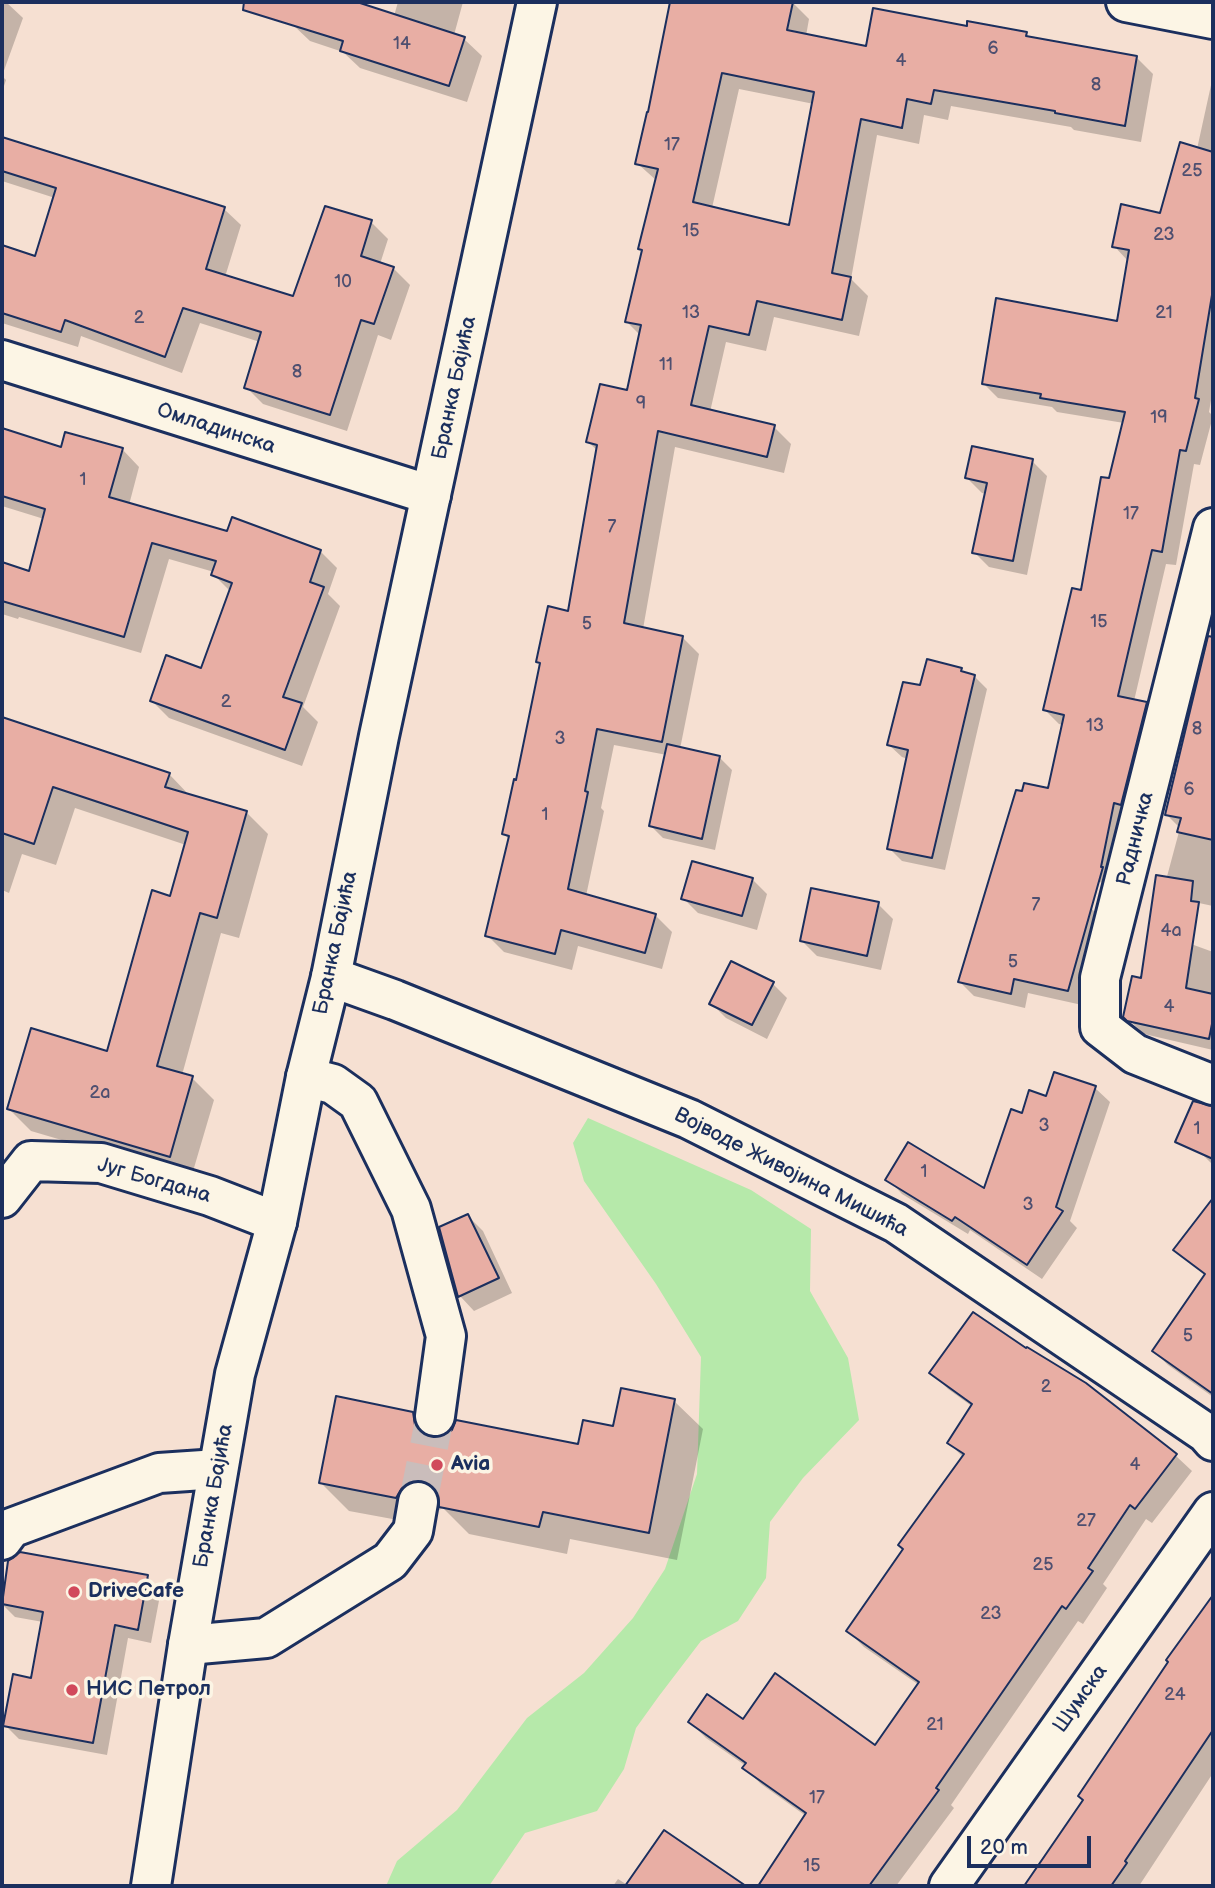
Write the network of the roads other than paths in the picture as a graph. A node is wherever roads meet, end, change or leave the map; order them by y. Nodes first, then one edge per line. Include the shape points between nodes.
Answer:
1 (537, 2) edge
2 (1126, 2) edge
3 (1213, 19) edge
4 (2, 360) edge
5 (431, 495) junction
6 (1213, 528) edge
7 (331, 977) junction
8 (306, 1077) junction
9 (1213, 1084) edge
10 (2, 1198) edge
11 (277, 1222) junction
12 (435, 1416) tunnel mouth
13 (1213, 1441) edge
14 (218, 1469) junction
15 (418, 1502) tunnel mouth
16 (1213, 1512) edge
17 (2, 1540) edge
18 (188, 1645) junction
19 (151, 1886) edge
20 (949, 1886) edge

1 - 5 street, Бранка Бајића
2 - 3 street
4 - 5 street, Омладинска
5 - 7 street, Бранка Бајића
6 - 9 street, Радничка via 1100,978 1100,1027 1135,1055
7 - 8 street, Бранка Бајића
7 - 13 street, Војводе Живојина Мишића via 689,1119 896,1223
8 - 11 street, Бранка Бајића
8 - 12 street via 333,1084 358,1102 411,1209 446,1336
10 - 11 street, Југ Богдана via 31,1161 101,1163
11 - 14 street, Бранка Бајића via 235,1374
14 - 17 street via 159,1473 11,1528
14 - 18 street, Бранка Бајића
15 - 18 street via 413,1531 390,1561 334,1596 266,1638
16 - 20 street, Шумска
18 - 19 street, Бранка Бајића

